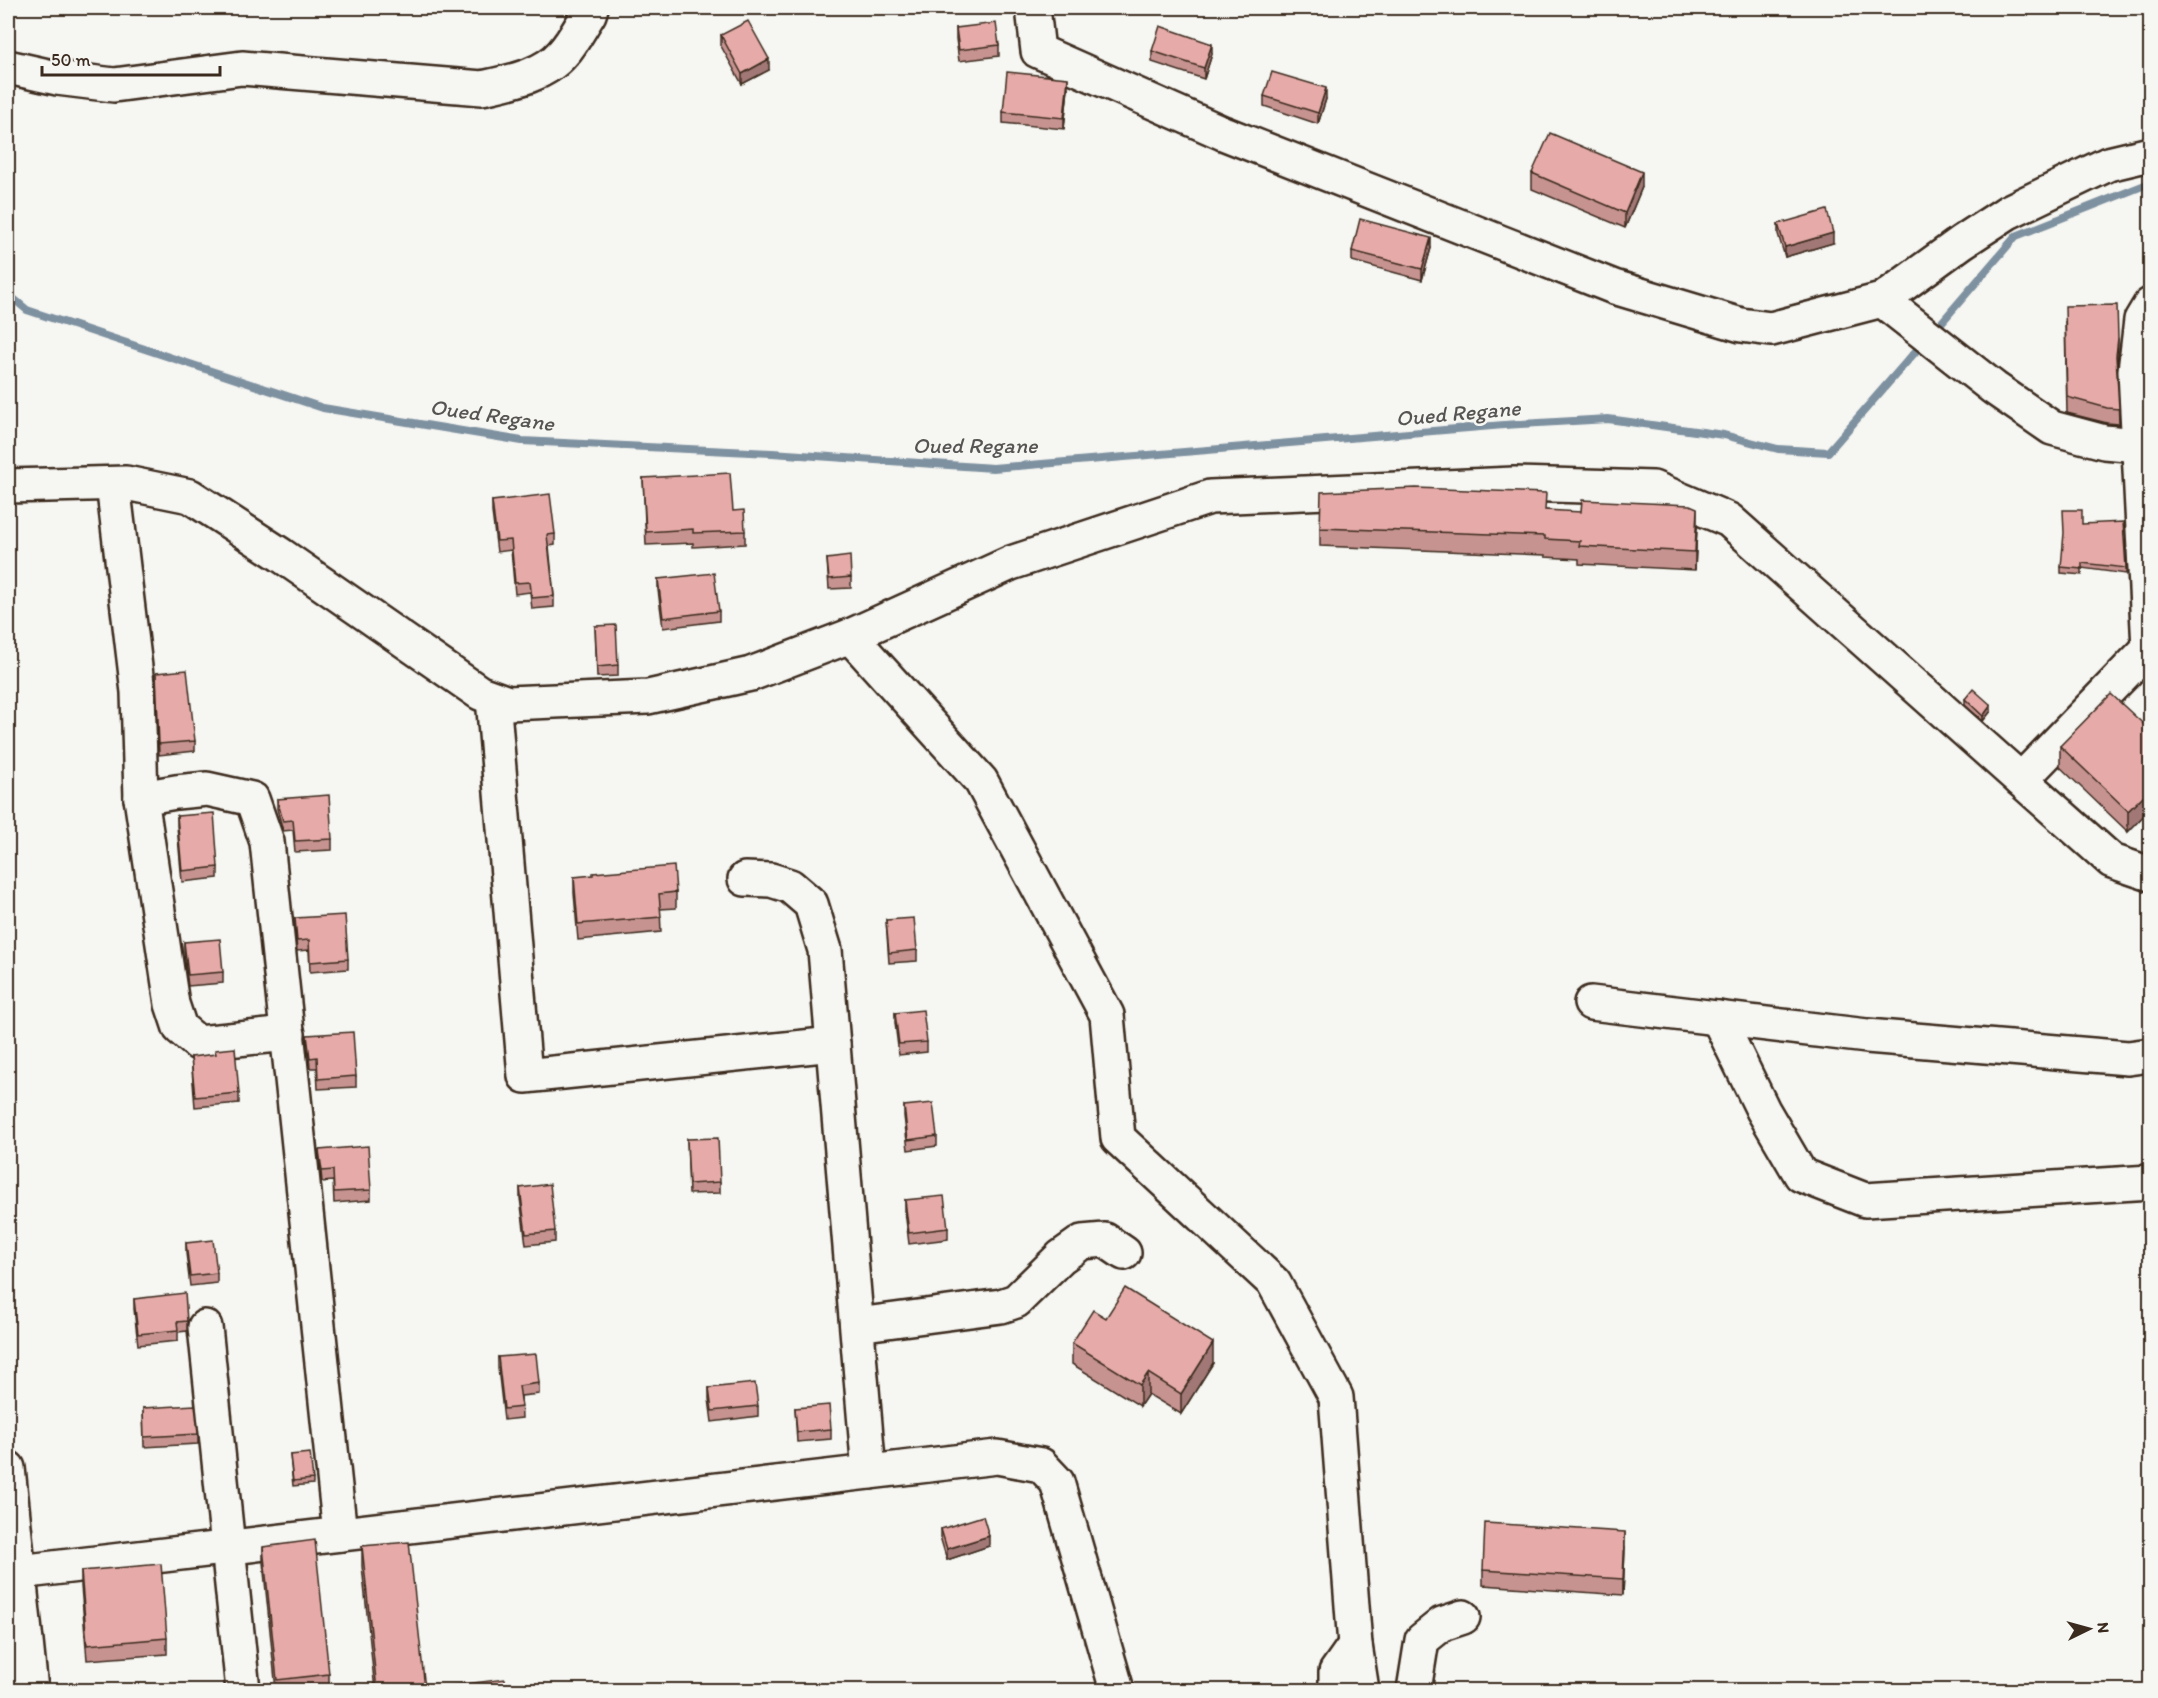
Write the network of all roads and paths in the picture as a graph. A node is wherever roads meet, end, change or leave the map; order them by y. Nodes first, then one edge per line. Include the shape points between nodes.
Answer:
1 (591, 8) edge
2 (1033, 8) edge
3 (8, 67) edge
4 (2151, 154) edge
5 (1882, 300) junction
6 (2151, 305) edge
7 (2139, 445) junction
8 (112, 484) junction
9 (8, 486) edge
10 (850, 636) junction
11 (494, 698) junction
12 (2021, 780) junction
13 (141, 798) junction
14 (2151, 874) edge
15 (745, 879) dead end
16 (1590, 1003) dead end
17 (1718, 1018) junction
18 (288, 1034) junction
19 (833, 1044) junction
20 (2151, 1055) edge
21 (2151, 1182) edge
22 (1124, 1252) dead end
23 (857, 1325) junction
24 (206, 1327) dead end
25 (8, 1468) edge
26 (869, 1473) junction
27 (340, 1534) junction
28 (227, 1548) junction
29 (19, 1572) junction
30 (1463, 1617) dead end
31 (1355, 1645) junction
32 (31, 1690) edge
33 (243, 1690) edge
34 (1117, 1690) edge
35 (1335, 1690) edge
36 (1362, 1690) edge
37 (1414, 1690) edge

1 - 3 lane via 563,54 544,68 517,80 482,88 242,68 114,85
2 - 5 lane via 1038,51 1223,133 1614,287 1741,325 1771,329
4 - 5 lane via 2108,164 2008,212
5 - 7 lane via 2052,428 2104,442
6 - 7 lane via 2141,320 2135,371
7 - 12 lane via 2149,648
8 - 9 lane
8 - 11 lane via 126,483 190,496 480,693
8 - 13 lane via 138,692
10 - 11 lane via 752,674 648,697 507,703
10 - 12 lane via 1011,563 1210,497 1514,484 1653,488 1729,520
10 - 31 lane via 981,781 1107,1015 1118,1138 1274,1283 1336,1397
11 - 19 lane via 525,1076
12 - 14 lane via 2112,861
13 - 18 lane via 172,1004 180,1028 198,1042
13 - 18 lane via 207,789 252,799 267,842
15 - 19 lane via 771,880 790,886 812,904 825,950
16 - 17 lane
17 - 20 lane via 1964,1045 2128,1058
17 - 21 lane via 1801,1175 1865,1200
18 - 27 lane
19 - 23 lane
22 - 23 lane via 1105,1240 1082,1242 1016,1301
23 - 26 lane
24 - 28 lane
25 - 29 lane
26 - 27 lane
26 - 34 lane via 997,1457 1041,1465 1057,1482
27 - 28 lane
28 - 29 lane
28 - 33 lane
29 - 32 lane
30 - 37 lane via 1442,1624 1422,1640
31 - 35 lane via 1336,1672
31 - 36 lane

